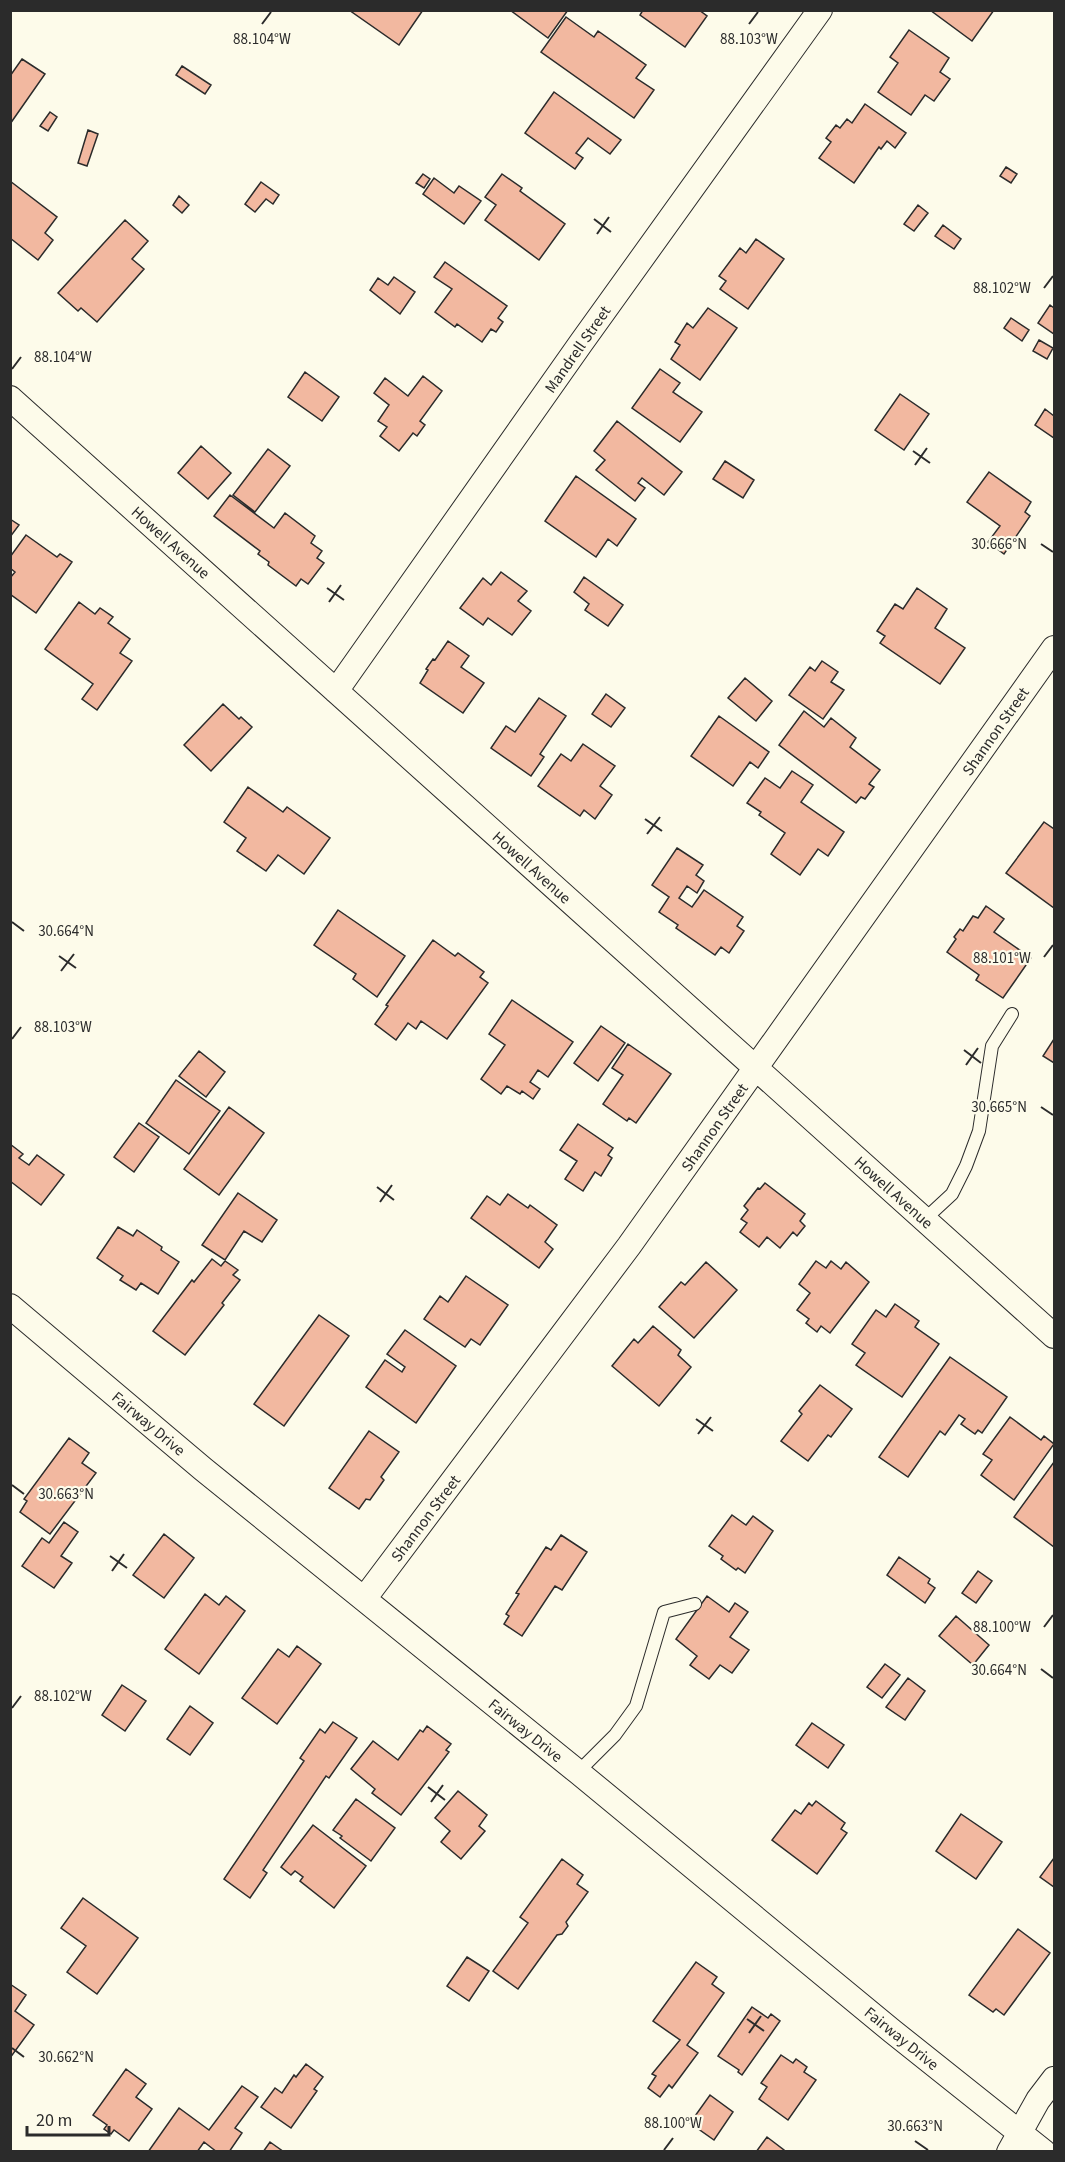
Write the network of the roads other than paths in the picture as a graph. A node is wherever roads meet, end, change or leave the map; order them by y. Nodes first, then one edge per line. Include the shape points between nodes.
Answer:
1 (820, 10) edge
2 (10, 398) edge
3 (1054, 648) edge
4 (336, 691) junction
5 (1012, 1014) dead end
6 (756, 1067) junction
7 (925, 1219) junction
8 (10, 1306) edge
9 (1054, 1336) edge
10 (364, 1599) junction
11 (695, 1604) dead end
12 (578, 1772) junction
13 (1054, 2079) edge
14 (1015, 2142) edge
15 (1044, 2151) edge

1 - 4 street, Mandrell Street
2 - 4 street, Howell Avenue
3 - 6 street, Shannon Street
4 - 6 street, Howell Avenue
5 - 7 lane via 992,1046 979,1131 966,1166 952,1194
6 - 7 street, Howell Avenue
6 - 10 street, Shannon Street via 629,1246
7 - 9 street, Howell Avenue
8 - 10 street, Fairway Drive
10 - 12 street, Fairway Drive
11 - 12 lane via 664,1612 636,1706 615,1735
12 - 14 street, Fairway Drive via 892,2031
13 - 14 street
14 - 15 street, Fairway Drive

